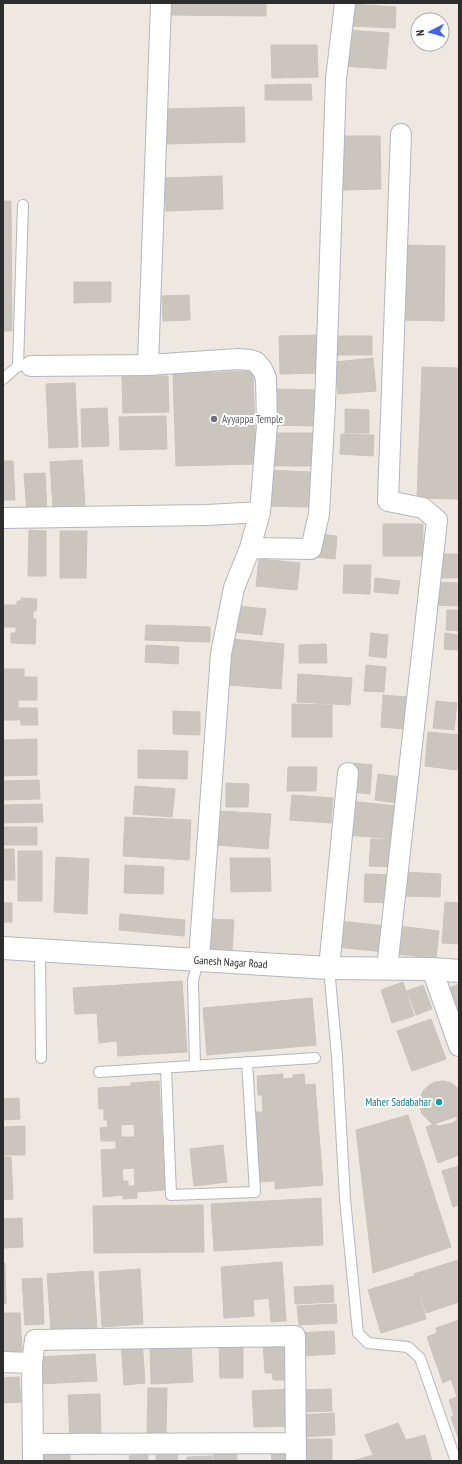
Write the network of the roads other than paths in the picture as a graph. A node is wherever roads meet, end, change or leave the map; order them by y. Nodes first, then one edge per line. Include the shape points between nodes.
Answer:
1 (161, 3) edge
2 (345, 3) edge
3 (401, 134) dead end
4 (23, 205) dead end
5 (148, 365) junction
6 (25, 366) junction
7 (3, 379) edge
8 (260, 512) junction
9 (3, 518) edge
10 (250, 548) junction
11 (348, 773) dead end
12 (3, 948) edge
13 (40, 950) junction
14 (199, 959) junction
15 (329, 968) junction
16 (387, 968) junction
17 (432, 969) junction
18 (459, 971) edge
19 (459, 1046) edge
20 (41, 1058) dead end
21 (315, 1058) dead end
22 (246, 1062) junction
23 (195, 1066) junction
24 (166, 1068) junction
25 (99, 1072) dead end
26 (3, 1362) edge
27 (32, 1363) junction
28 (34, 1452) edge
29 (296, 1452) edge
30 (456, 1461) edge

1 - 5 street
2 - 10 street via 336,79 319,514 311,549
3 - 16 street via 388,501 423,508 437,520
4 - 6 lane
5 - 6 street
5 - 8 street via 238,359 256,362 262,369 266,378 267,425
6 - 7 lane
8 - 9 street
8 - 10 street
10 - 14 street via 234,588 221,654
11 - 15 street
12 - 13 street, Ganesh Nagar Road
13 - 14 street, Ganesh Nagar Road
13 - 20 lane
14 - 15 street, Ganesh Nagar Road
14 - 23 lane via 193,980
15 - 16 street, Ganesh Nagar Road
15 - 30 lane via 338,1062 345,1199 358,1333 368,1343 408,1347 420,1358
16 - 17 street, Ganesh Nagar Road
17 - 18 street, Ganesh Nagar Road
17 - 19 street
21 - 22 lane
22 - 23 lane
22 - 24 lane via 255,1192 171,1195
23 - 24 lane
24 - 25 lane
26 - 27 street
27 - 28 street
27 - 29 street via 34,1340 295,1336
28 - 29 street

